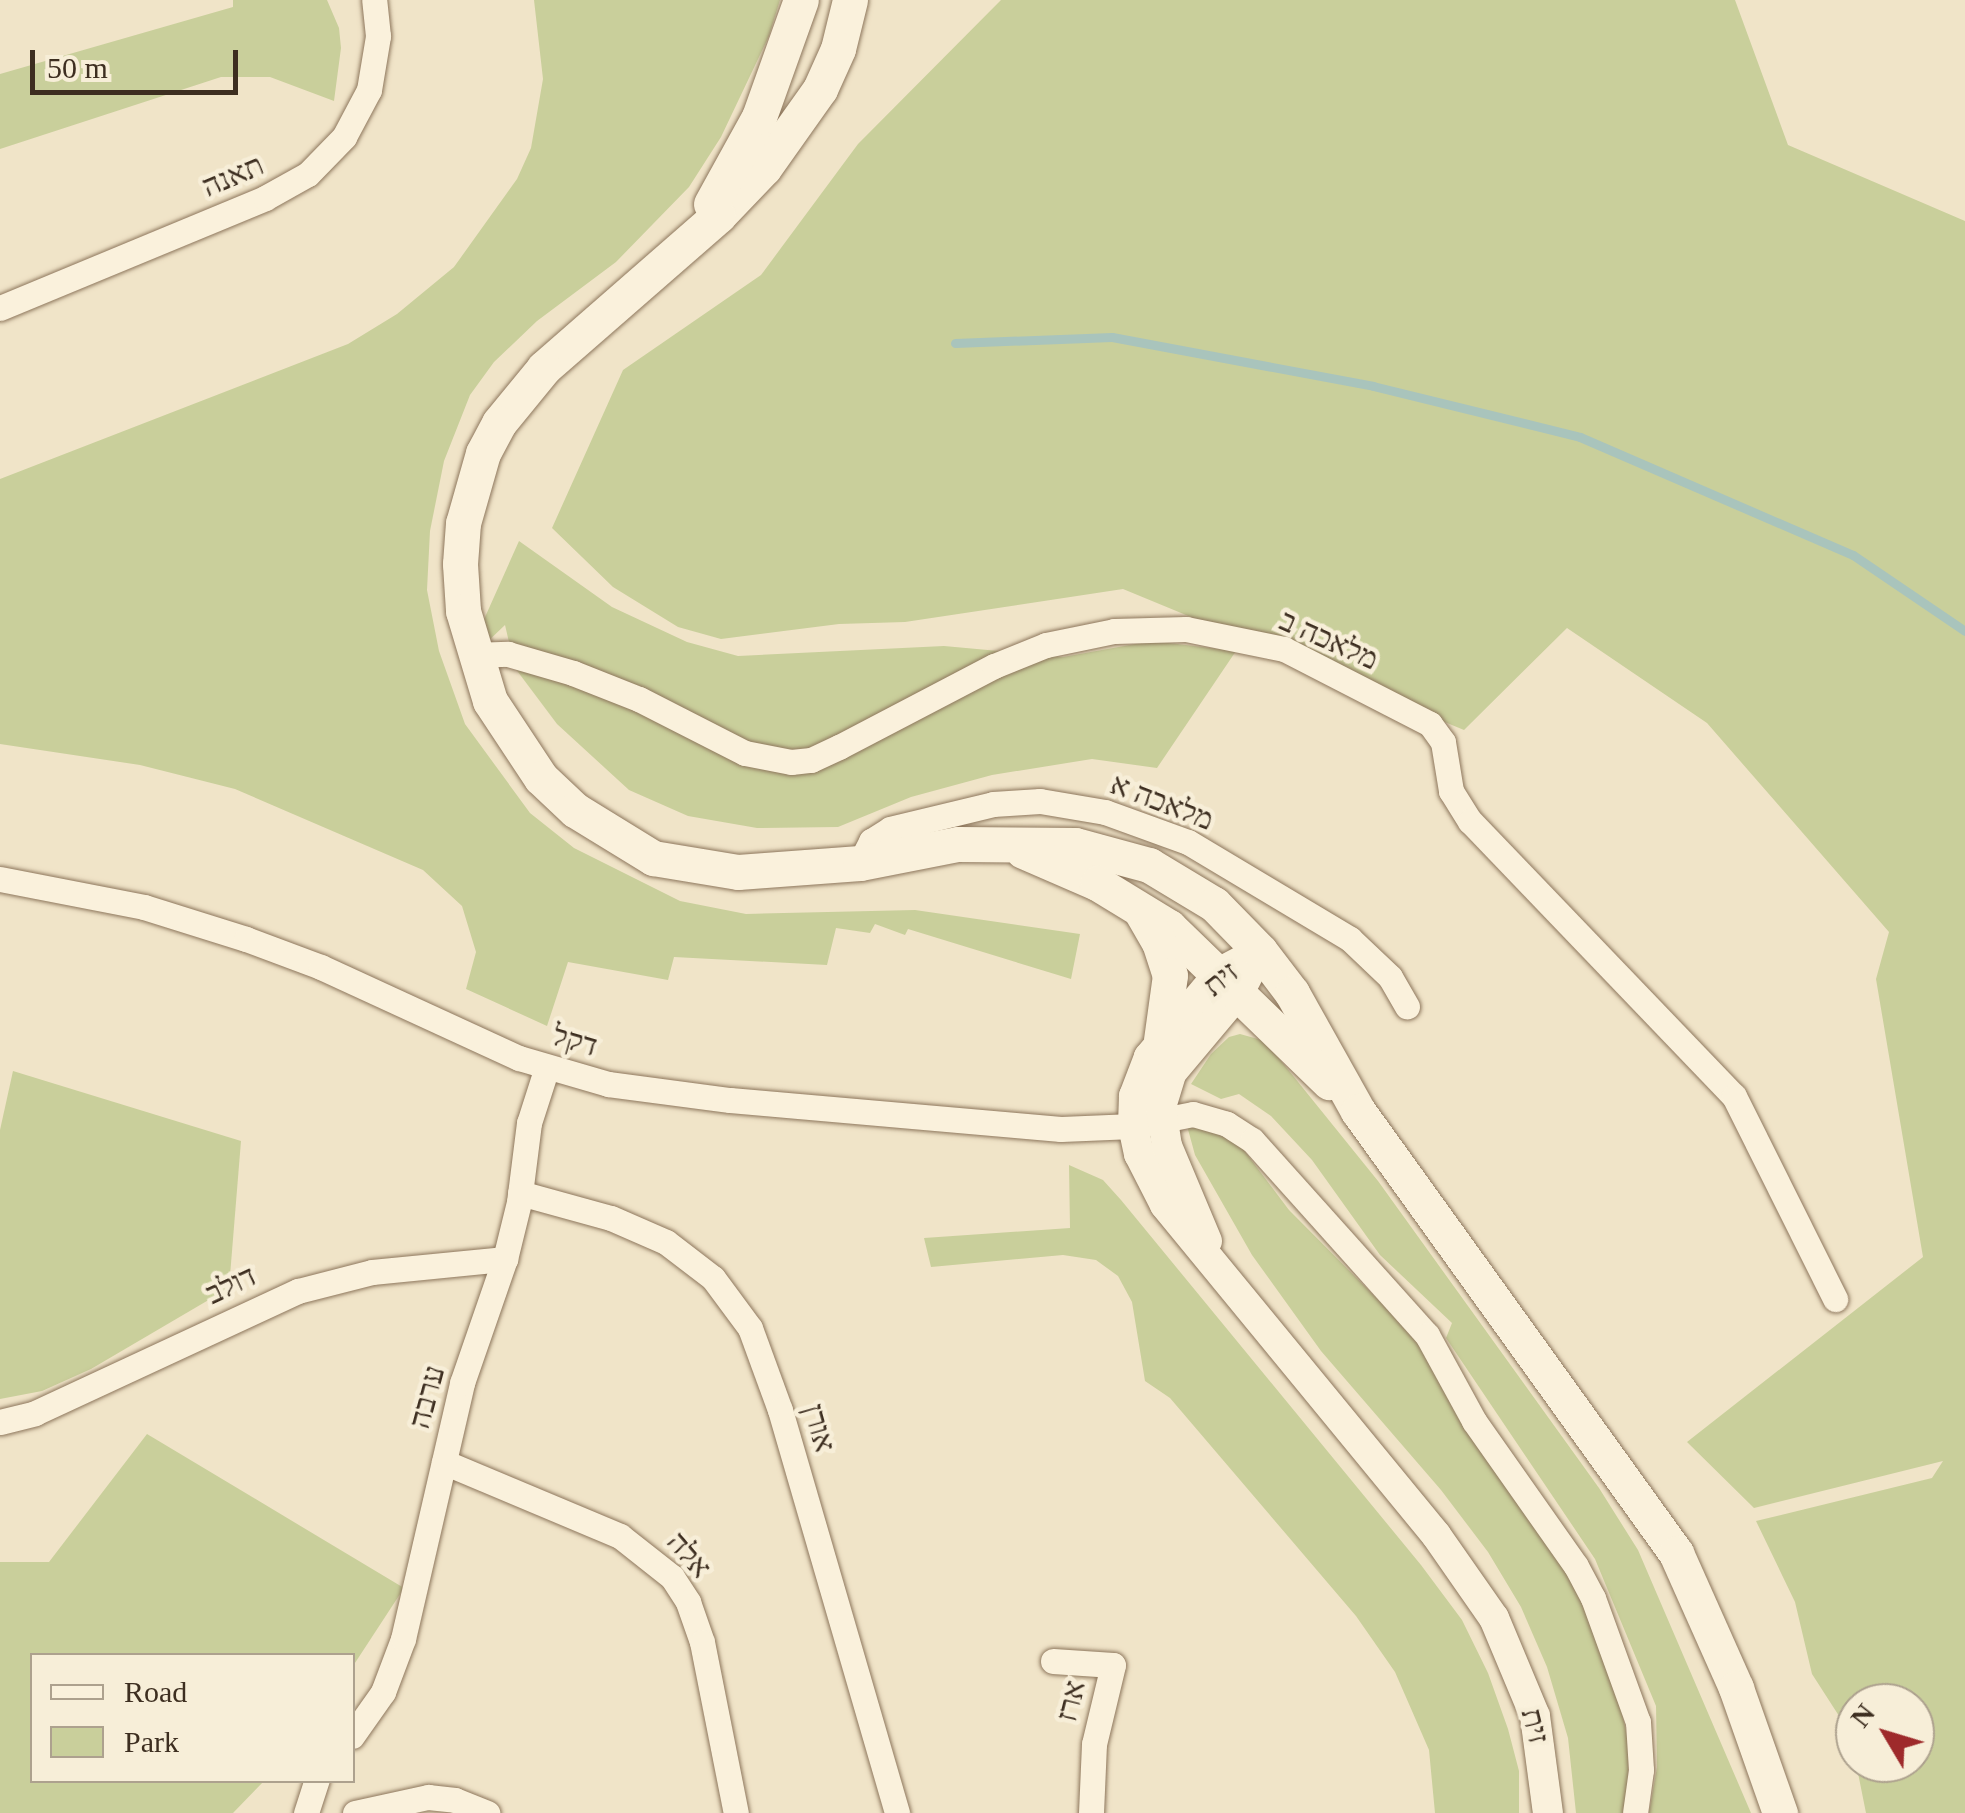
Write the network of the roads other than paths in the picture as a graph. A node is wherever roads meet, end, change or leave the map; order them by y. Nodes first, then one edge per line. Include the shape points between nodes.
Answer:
1 (374, 0) edge
2 (801, 0) edge
3 (850, 0) edge
4 (669, 258) junction
5 (0, 308) edge
6 (472, 656) junction
7 (1000, 842) junction
8 (860, 863) junction
9 (0, 879) edge
10 (1135, 904) junction
11 (1260, 952) junction
12 (1230, 982) junction
13 (1407, 1006) dead end
14 (1161, 1040) junction
15 (547, 1067) junction
16 (1358, 1110) junction
17 (1147, 1123) junction
18 (520, 1193) junction
19 (505, 1259) junction
20 (1835, 1299) dead end
21 (0, 1422) edge
22 (444, 1462) junction
23 (1053, 1661) dead end
24 (355, 1732) edge
25 (316, 1783) edge
26 (306, 1813) edge
27 (356, 1813) edge
28 (486, 1813) edge
29 (736, 1813) edge
30 (897, 1813) edge
31 (1091, 1813) edge
32 (1548, 1813) edge
33 (1635, 1813) edge
34 (1780, 1813) edge

1 - 5 street, תאנה via 378,36 369,90 344,137 308,174
2 - 4 main road via 742,151
3 - 4 main road via 838,49 804,116 741,192
4 - 6 main road via 544,368 482,454 462,523 462,611
6 - 8 main road via 513,741 552,788 612,836 653,858 738,872
6 - 20 street, מלאכה ב via 508,654 574,674 746,753 790,762 839,748 1046,645 1114,631 1186,629 1284,649 1430,724 1443,742 1451,791 1470,820 1734,1096
7 - 8 main road
7 - 10 main road
7 - 11 main road via 1075,845 1149,866 1214,904
8 - 13 street, מלאכה א via 871,840 890,829 977,807 1040,800 1105,812 1188,842 1350,939 1390,977
9 - 15 street, דקל via 127,904 246,938
10 - 12 main road
10 - 14 main road via 1168,966
11 - 12 street, זית
11 - 16 main road via 1302,1009
12 - 14 street, זית
12 - 16 main road
12 - 17 street, זית
14 - 17 street, זית via 1140,1076
15 - 17 street, דקל via 670,1094 1061,1129
15 - 18 street, ערבה via 529,1123
16 - 34 main road via 1676,1553 1736,1688
17 - 32 street, זית via 1166,1146 1216,1262 1436,1534 1494,1618 1535,1716
17 - 33 street, דקל via 1205,1115 1252,1140 1427,1335 1474,1421 1554,1530 1592,1598 1638,1722
18 - 19 street, ערבה
18 - 30 street, אורן via 612,1218 666,1242 713,1278 750,1328
19 - 21 street, דולב via 372,1272 298,1291 35,1413
19 - 22 street, ערבה via 462,1383
22 - 24 street, ערבה via 398,1654 383,1692
22 - 29 street, אלה via 620,1536 672,1577 702,1642
23 - 31 street, ארז via 1113,1666 1094,1744
25 - 26 street
27 - 28 street via 428,1797

